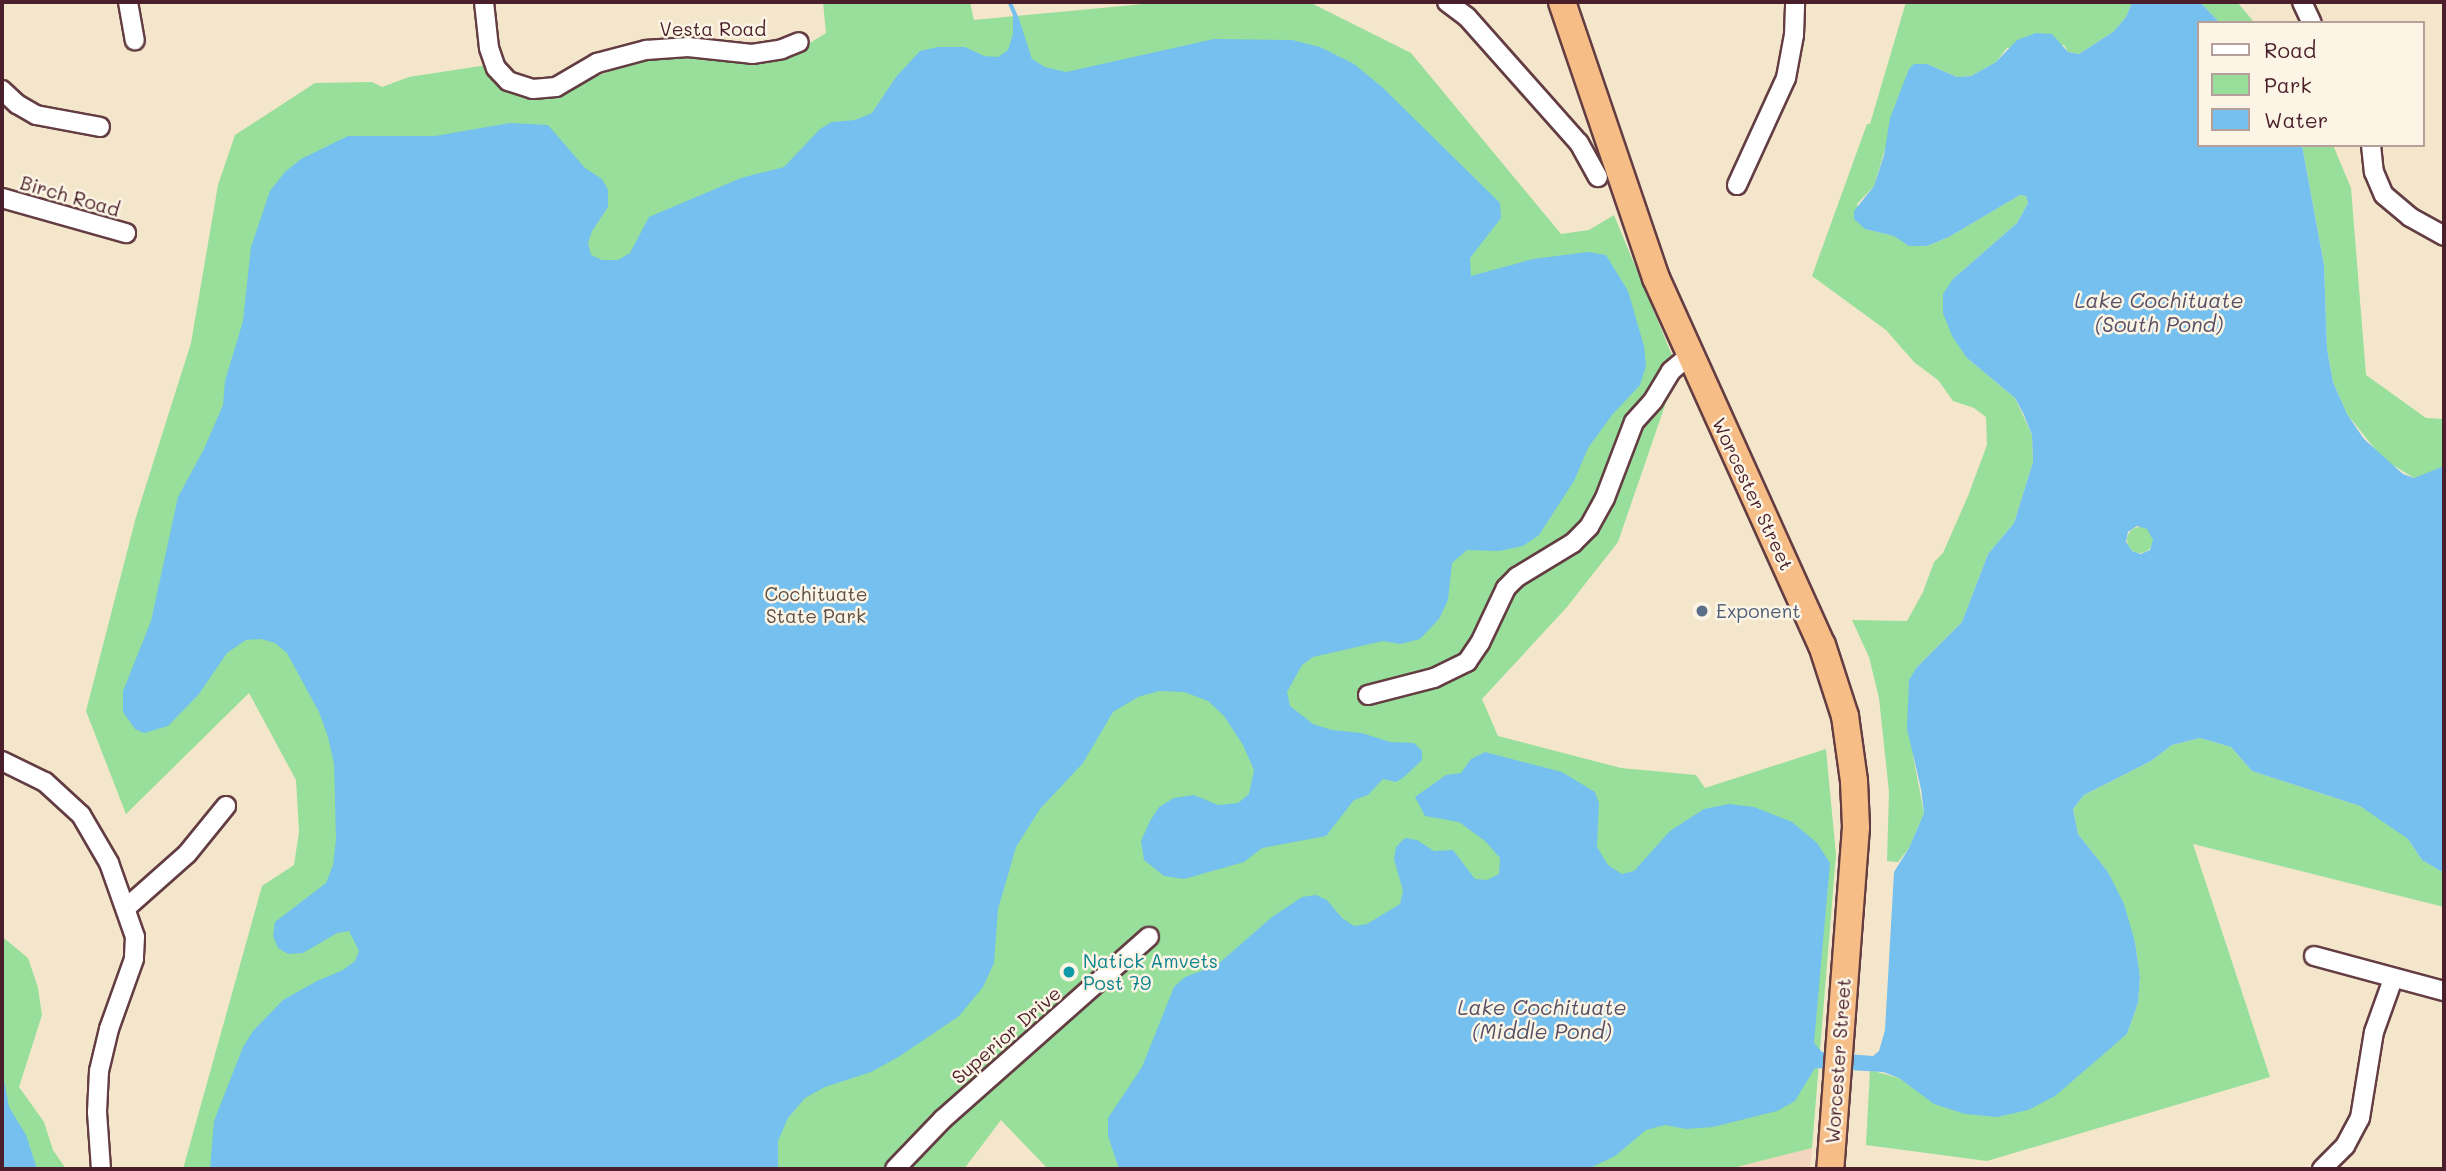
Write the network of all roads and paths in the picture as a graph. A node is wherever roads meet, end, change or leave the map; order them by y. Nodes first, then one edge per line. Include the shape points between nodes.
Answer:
1 (128, 2) edge
2 (484, 2) edge
3 (1447, 2) edge
4 (1562, 2) edge
5 (1580, 2) edge
6 (1795, 2) edge
7 (2302, 2) edge
8 (2311, 21) edge
9 (135, 40) dead end
10 (799, 42) dead end
11 (2, 90) edge
12 (100, 127) dead end
13 (2371, 147) edge
14 (1598, 177) dead end
15 (1737, 185) dead end
16 (2, 198) edge
17 (126, 233) dead end
18 (2444, 236) edge
19 (1689, 356) junction
20 (1368, 695) dead end
21 (2, 761) edge
22 (226, 806) dead end
23 (153, 885) junction
24 (119, 887) junction
25 (126, 908) junction
26 (1149, 937) dead end
27 (2314, 956) dead end
28 (2393, 979) junction
29 (2444, 991) edge
30 (1847, 1044) junction
31 (1844, 1074) junction
32 (101, 1169) edge
33 (895, 1169) edge
34 (1830, 1169) edge
35 (1845, 1169) edge
36 (2324, 1169) edge

1 - 9 street
2 - 10 street, Vesta Road via 491,55 499,73 533,89 556,87 597,63 655,49 688,47 752,54
3 - 14 street via 1468,18 1579,143
4 - 19 highway, Worcester Street via 1640,235
5 - 30 highway, Worcester Street via 1670,271 1834,632 1860,710 1869,762 1871,815
6 - 15 street via 1786,78
7 - 8 street
11 - 12 street via 36,115
13 - 18 street via 2374,172 2384,195
16 - 17 street, Birch Road
19 - 20 street via 1671,371 1634,422 1593,521 1573,543 1506,587 1467,662 1434,678
19 - 30 highway, Worcester Street via 1822,645 1846,723 1856,827
21 - 24 street via 45,782 74,808 99,842
22 - 23 street via 195,845
23 - 24 street
23 - 25 street
24 - 25 street
25 - 32 street via 136,949 99,1071
26 - 33 street, Superior Drive via 943,1119
27 - 28 street
28 - 29 street
28 - 36 street via 2374,1032 2360,1118 2345,1146
30 - 31 highway, Worcester Street
31 - 34 highway, Worcester Street
31 - 35 highway, Worcester Street

